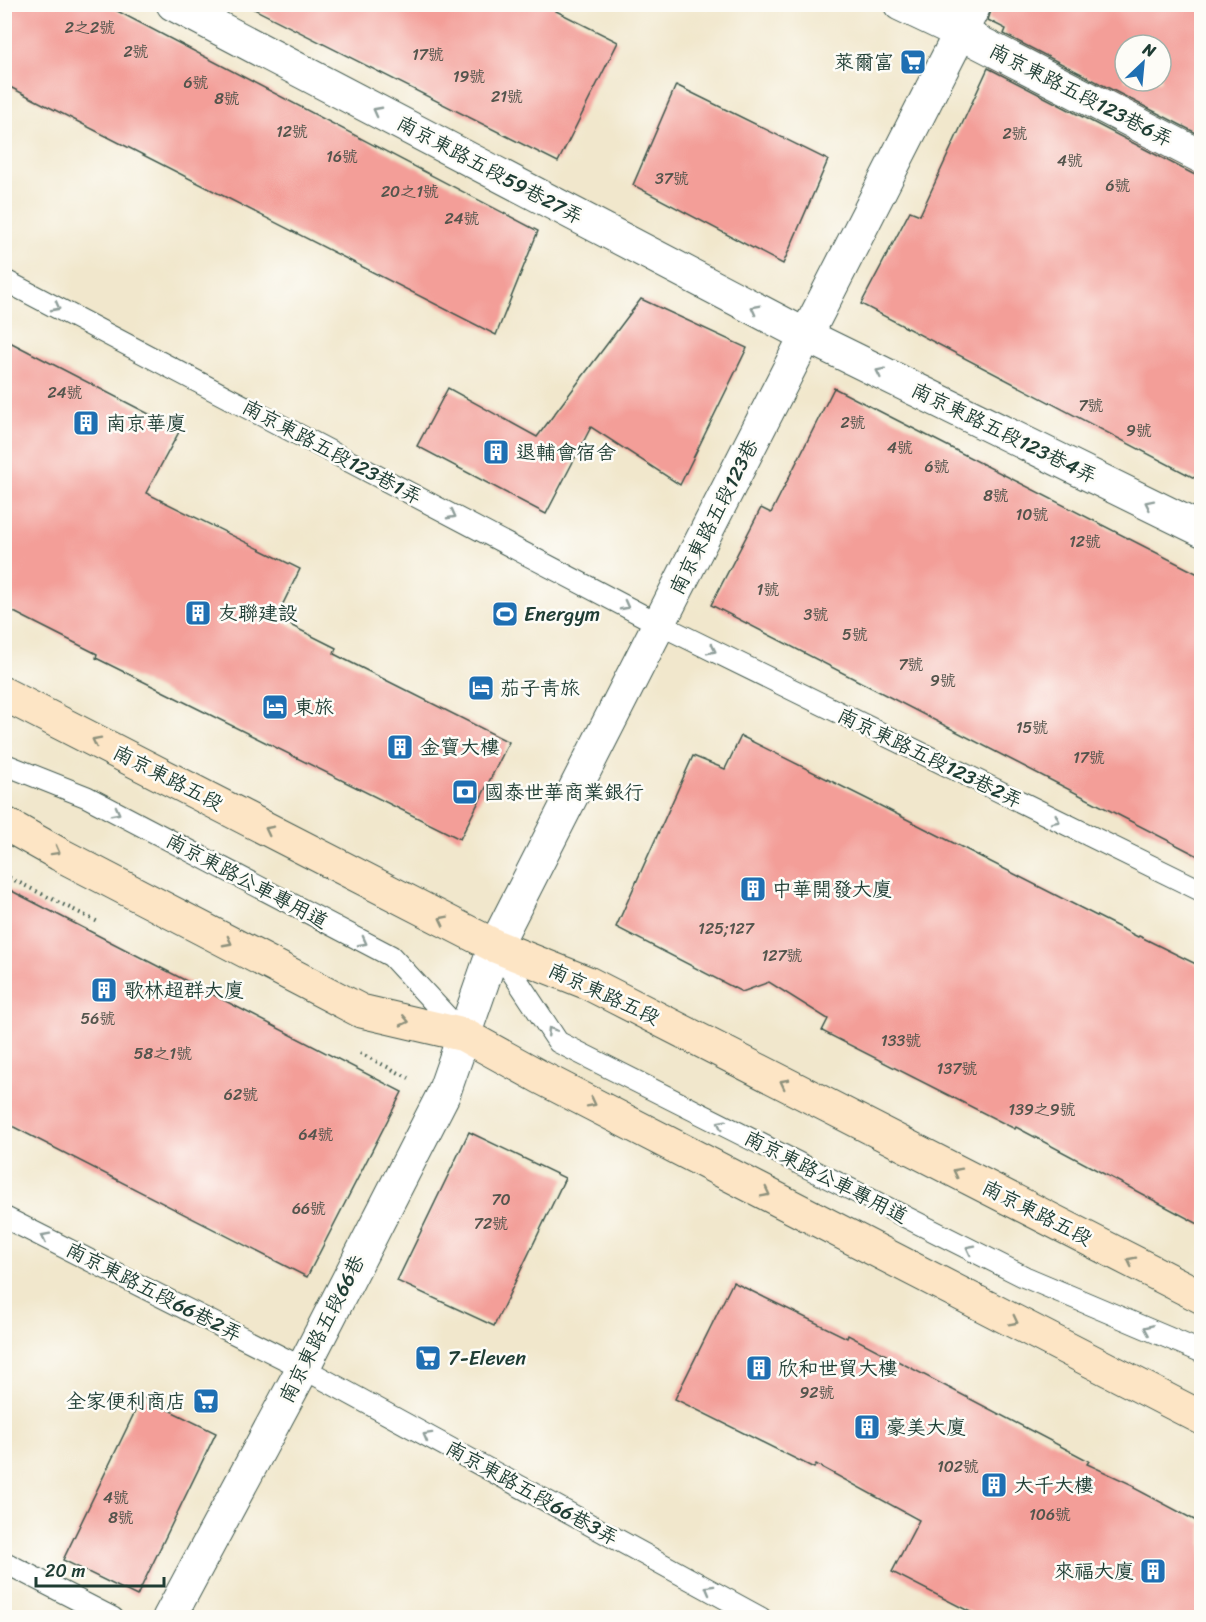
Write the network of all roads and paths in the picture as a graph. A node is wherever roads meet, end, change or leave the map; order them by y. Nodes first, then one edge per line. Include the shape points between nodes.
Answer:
1 (173, 4) edge
2 (900, 4) edge
3 (975, 4) edge
4 (961, 33) junction
5 (1202, 157) edge
6 (4, 280) edge
7 (807, 336) junction
8 (1202, 530) edge
9 (659, 624) junction
10 (4, 694) edge
11 (4, 764) edge
12 (4, 823) edge
13 (1202, 891) edge
14 (495, 946) junction
15 (464, 1035) junction
16 (4, 1217) edge
17 (1200, 1292) edge
18 (1202, 1352) edge
19 (303, 1368) junction
20 (1202, 1418) edge
21 (4, 1562) edge
22 (113, 1617) edge
23 (169, 1617) edge
24 (760, 1617) edge

7 -> 1 street, 南京東路五段59巷27弄
2 - 4 street, 南京東路五段123巷6弄
3 - 4 street, 南京東路五段123巷
4 - 5 street, 南京東路五段123巷6弄
4 - 7 street, 南京東路五段123巷
6 -> 9 lane, 南京東路五段123巷1弄
8 -> 7 street, 南京東路五段123巷4弄
7 - 9 street, 南京東路五段123巷
9 -> 13 lane, 南京東路五段123巷2弄
9 - 14 street, 南京東路五段123巷
14 -> 10 main road, 南京東路五段
11 -> 15 lane, 南京東路公車專用道 via 87,797 391,957
12 -> 15 main road via 361,1011
14 - 15 street, 南京東路五段123巷
17 -> 14 main road, 南京東路五段 via 588,983
18 -> 14 lane, 南京東路公車專用道 via 1026,1277 558,1042
15 - 19 street, 南京東路五段66巷 via 442,1095
15 -> 20 main road
19 -> 16 lane, 南京東路五段66巷2弄
19 - 23 street, 南京東路五段66巷
24 -> 19 lane, 南京東路五段66巷3弄
21 - 22 lane

